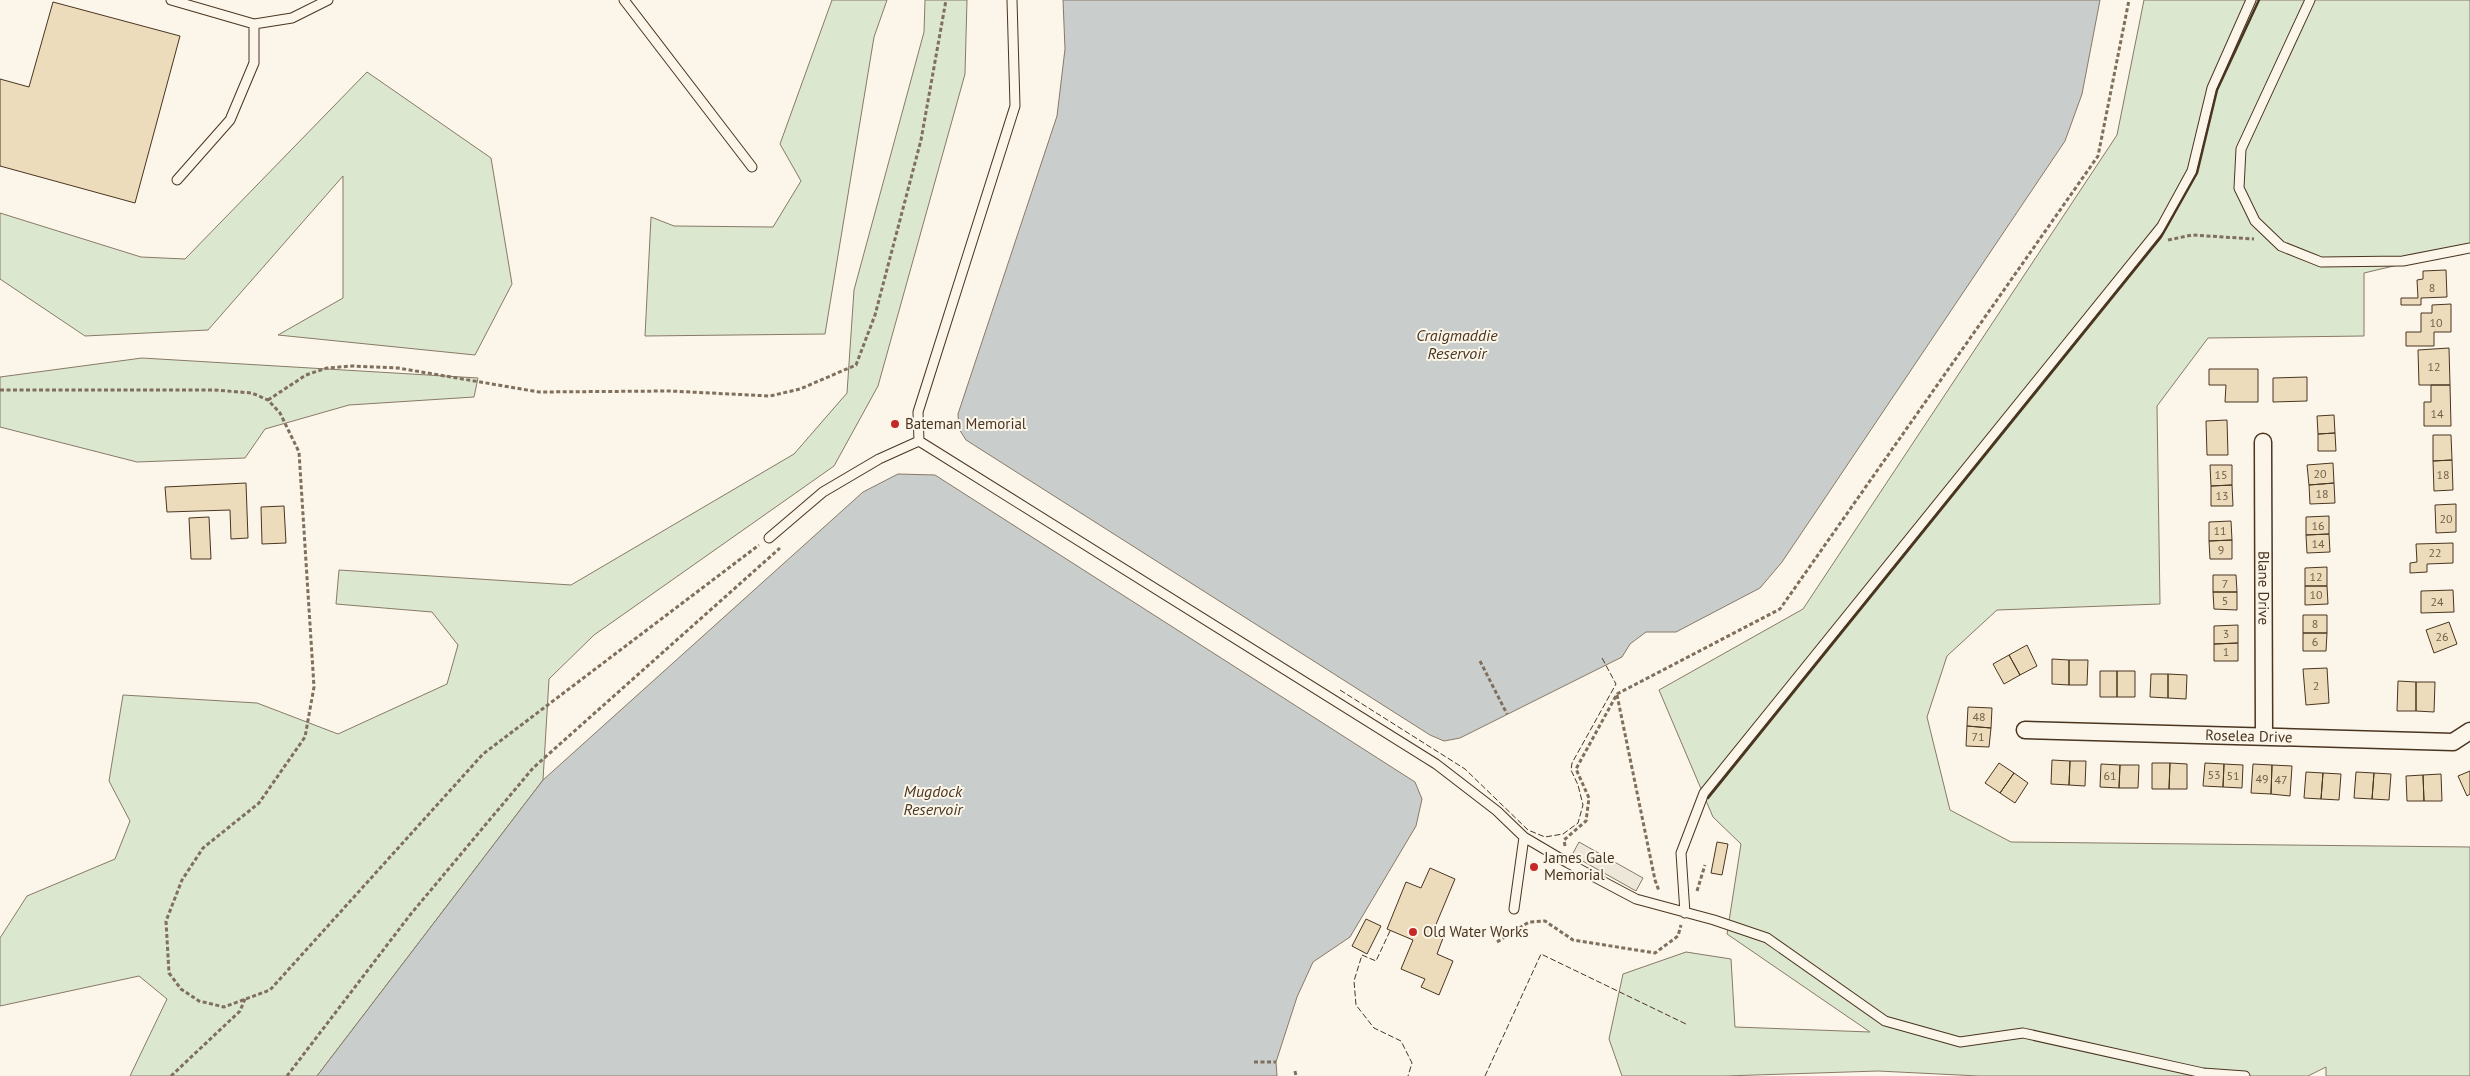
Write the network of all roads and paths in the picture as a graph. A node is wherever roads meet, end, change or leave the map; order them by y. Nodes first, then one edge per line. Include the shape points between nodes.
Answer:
1 (171, 0) edge
2 (328, 0) edge
3 (624, 0) edge
4 (946, 0) edge
5 (1012, 0) edge
6 (2129, 0) edge
7 (2251, 0) edge
8 (2310, 0) edge
9 (254, 24) junction
10 (752, 167) dead end
11 (177, 180) dead end
12 (2156, 233) junction
13 (2279, 244) junction
14 (2470, 248) edge
15 (0, 390) edge
16 (268, 400) junction
17 (919, 441) junction
18 (2263, 442) dead end
19 (769, 538) joint
20 (788, 542) dead end
21 (1480, 661) dead end
22 (1616, 694) junction
23 (1507, 714) dead end
24 (2025, 730) dead end
25 (2470, 731) edge
26 (2264, 735) junction
27 (1524, 837) junction
28 (1568, 863) junction
29 (1705, 865) dead end
30 (1666, 907) junction
31 (1514, 909) dead end
32 (1685, 913) junction
33 (1498, 942) dead end
34 (245, 999) junction
35 (1254, 1062) dead end
36 (1276, 1062) dead end
37 (1296, 1071) dead end
38 (171, 1076) edge
39 (287, 1076) edge
40 (1296, 1076) edge
41 (2245, 1076) edge

1 - 9 lane
2 - 9 lane via 292,18
3 - 10 lane
4 - 16 path via 921,140 875,315 856,365 800,388 770,396 670,391 539,392 398,368 352,366 327,368 306,375
5 - 17 lane via 1015,106 918,412
6 - 22 path via 2098,156 1780,609
7 - 12 lane via 2212,88 2192,171
8 - 13 lane via 2241,149 2239,188 2255,221
9 - 11 lane via 254,63 230,120
12 - 13 path via 2166,240 2192,235 2242,237
12 - 32 lane via 1704,793 1680,853
13 - 14 lane via 2322,262 2403,261
15 - 16 path via 214,390 252,393
16 - 34 path via 280,412 299,452 314,687 305,737 259,803 203,848 182,880 166,921 169,974 181,989 199,1001 224,1007
17 - 19 lane via 879,459 823,492
17 - 27 lane via 1436,764 1497,811
18 - 26 street, Blane Drive
19 - 34 path via 483,754 270,990
20 - 39 path via 533,768 410,915
21 - 23 path
22 - 28 path via 1576,769 1589,798 1586,821 1564,840
22 - 30 path via 1655,880
24 - 26 street, Roselea Drive
25 - 26 street, Roselea Drive via 2452,742
27 - 28 lane
27 - 31 lane
28 - 30 lane via 1636,899
29 - 32 path via 1701,884
30 - 32 lane
32 - 33 path via 1678,936 1654,953 1573,940 1545,921 1529,922
32 - 41 lane via 1767,938 1885,1021 1960,1042 2023,1033 2203,1073
34 - 38 path via 240,1011
35 - 36 path
37 - 40 path

